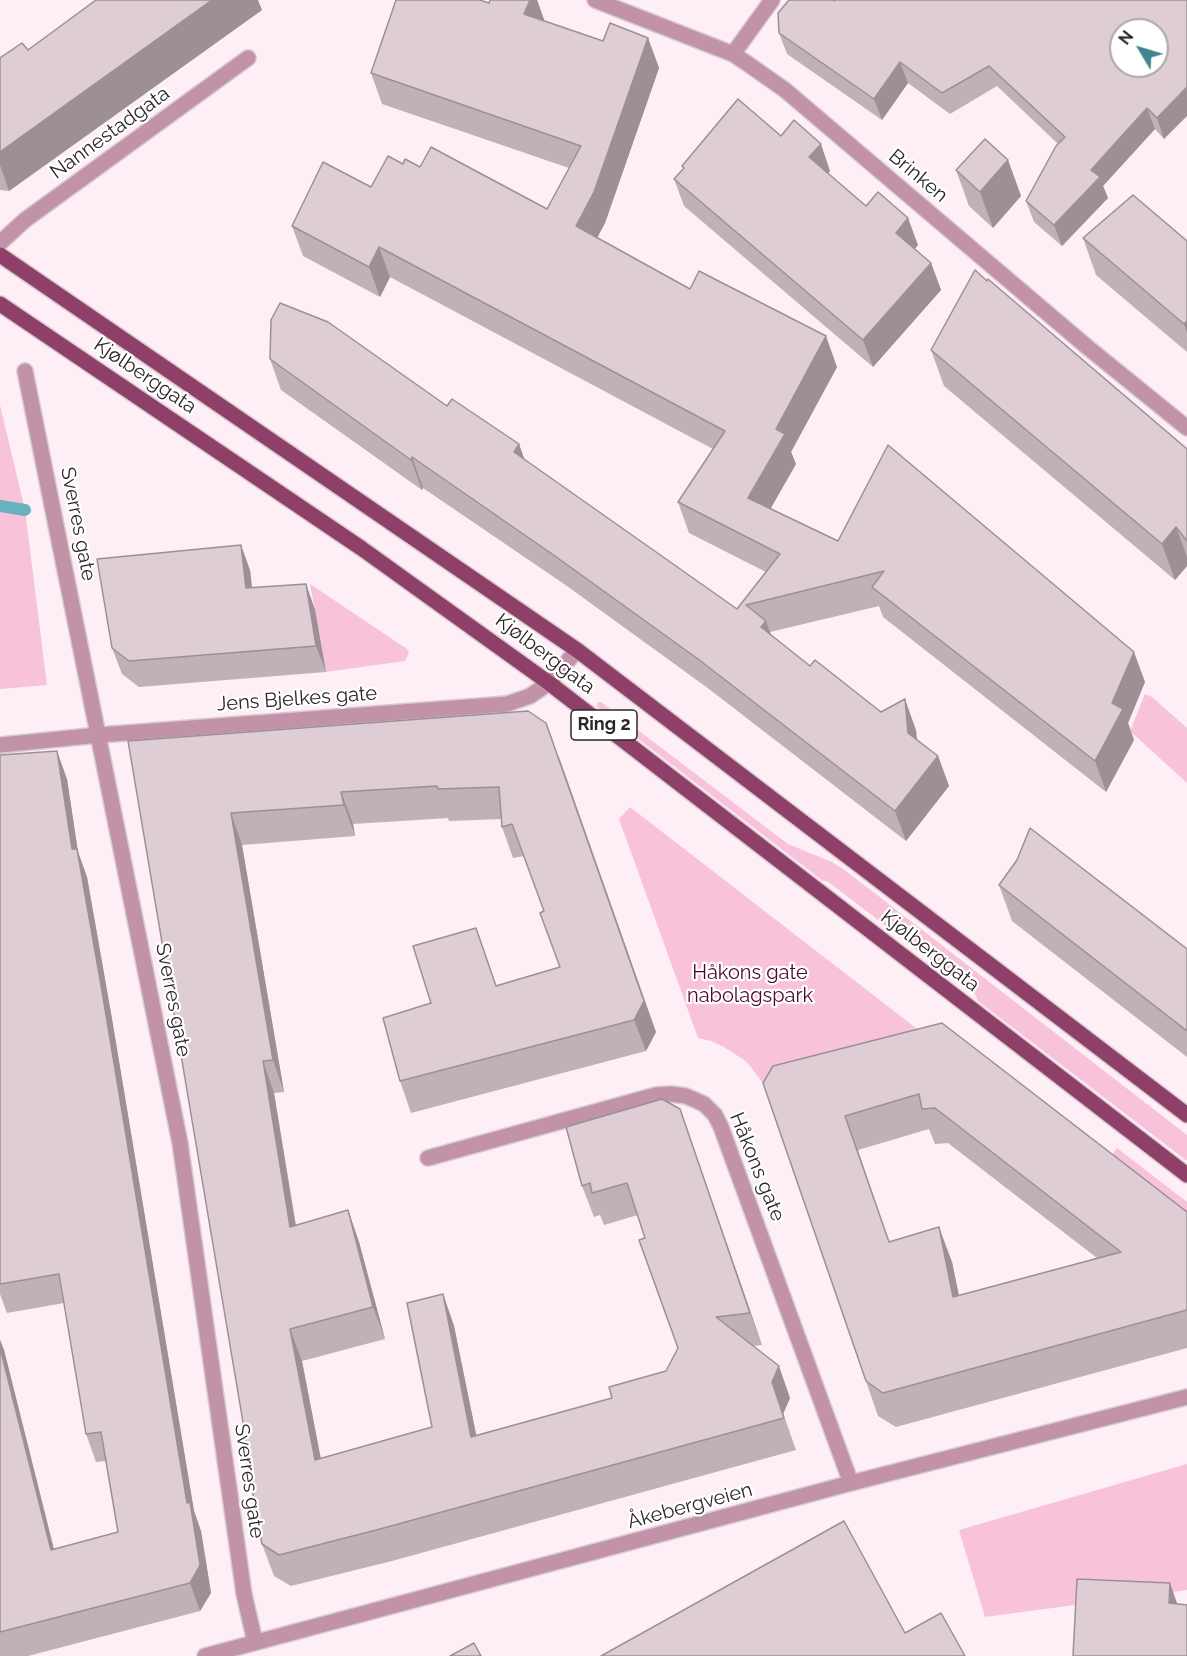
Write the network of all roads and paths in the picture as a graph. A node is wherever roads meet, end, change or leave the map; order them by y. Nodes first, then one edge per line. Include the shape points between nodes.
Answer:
1 (595, 0) edge
2 (772, 0) edge
3 (733, 54) junction
4 (248, 58) dead end
5 (0, 243) edge
6 (0, 255) edge
7 (0, 304) edge
8 (25, 371) dead end
9 (1187, 428) edge
10 (577, 650) junction
11 (549, 683) junction
12 (99, 735) junction
13 (0, 746) edge
14 (1187, 1115) edge
15 (428, 1158) dead end
16 (1187, 1175) edge
17 (1187, 1397) edge
18 (851, 1483) junction
19 (255, 1642) junction
20 (205, 1656) edge

1 - 3 street, Brinken
2 - 3 street
3 - 9 street, Brinken via 784,90
4 - 5 street, Nannestadgata via 25,220
6 - 10 main road, Kjølberggata / Ring 2
7 - 11 main road, Kjølberggata / Ring 2 via 351,541
8 - 12 street, Sverres gate
10 - 11 street, Jens Bjelkes gate
10 - 14 main road, Kjølberggata / Ring 2
11 - 12 street, Jens Bjelkes gate via 530,696 507,704
11 - 16 main road, Kjølberggata / Ring 2
12 - 13 street, Jens Bjelkes gate
12 - 19 street, Sverres gate via 180,1143 244,1594
15 - 18 street, Håkons gate via 656,1095 686,1096 704,1104 715,1115 725,1136
17 - 18 street, Åkebergveien
18 - 19 street, Åkebergveien
19 - 20 street, Åkebergveien

